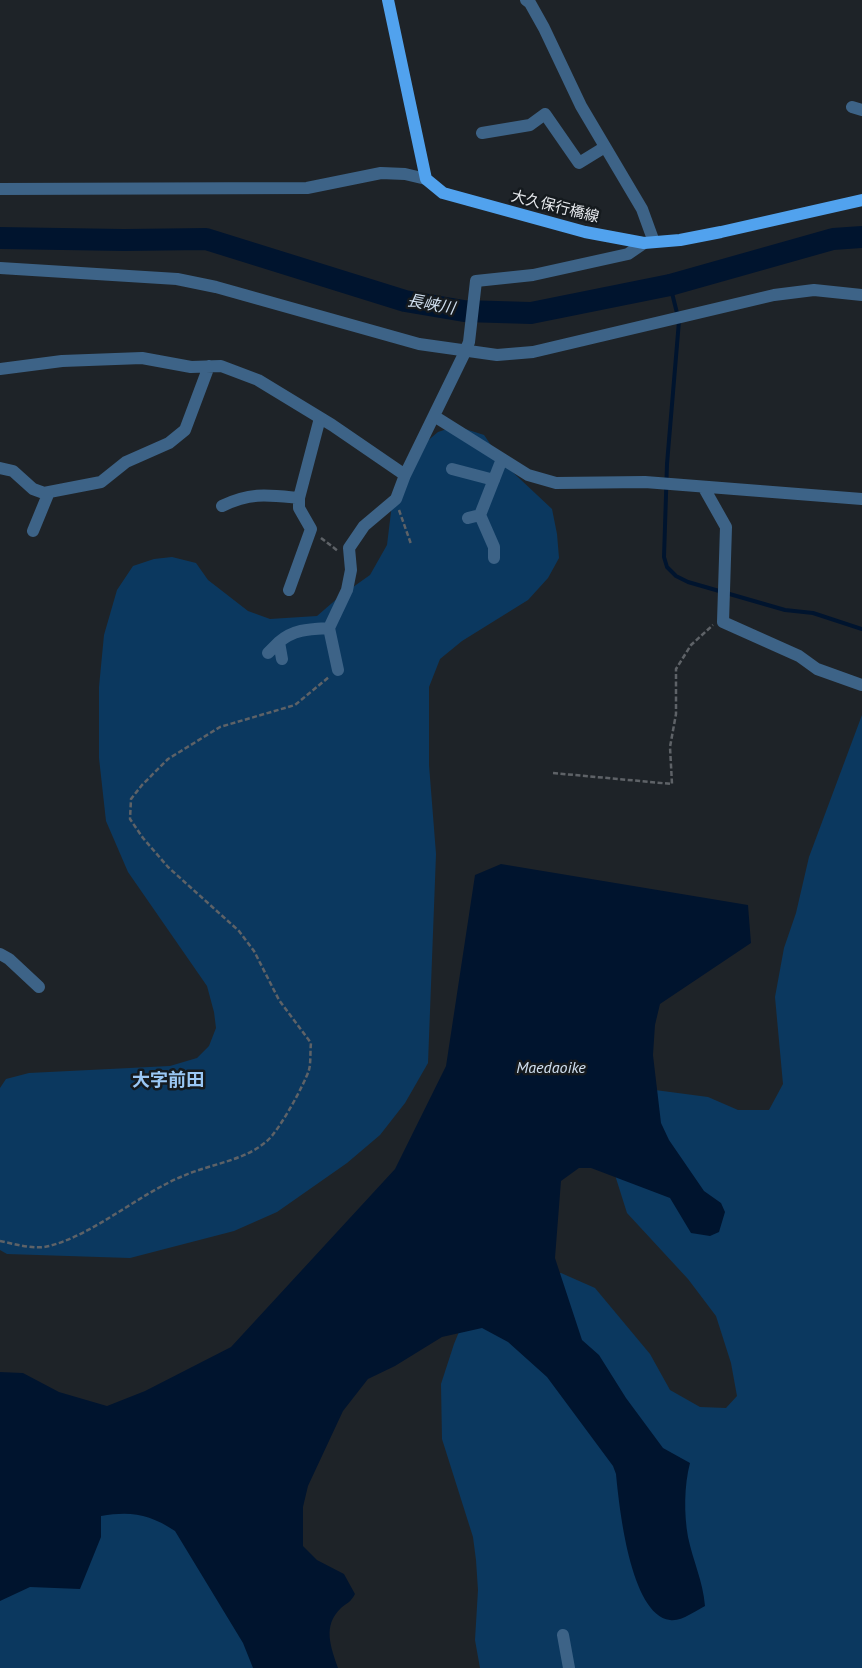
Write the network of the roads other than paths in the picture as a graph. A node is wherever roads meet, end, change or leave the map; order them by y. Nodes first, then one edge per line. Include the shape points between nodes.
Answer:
1 (388, 0) edge
2 (526, 0) edge
3 (482, 133) dead end
4 (605, 147) junction
5 (426, 179) junction
6 (0, 189) edge
7 (862, 200) edge
8 (649, 242) junction
9 (0, 268) edge
10 (862, 295) edge
11 (467, 347) junction
12 (209, 366) junction
13 (0, 369) edge
14 (434, 416) junction
15 (320, 418) junction
16 (502, 459) junction
17 (0, 468) edge
18 (452, 468) dead end
19 (405, 475) junction
20 (494, 480) junction
21 (704, 488) junction
22 (49, 492) junction
23 (299, 498) junction
24 (862, 499) edge
25 (222, 506) dead end
26 (480, 515) junction
27 (468, 518) dead end
28 (33, 530) dead end
29 (494, 558) dead end
30 (290, 590) dead end
31 (329, 628) junction
32 (280, 642) junction
33 (268, 653) dead end
34 (282, 659) dead end
35 (338, 670) road end
36 (862, 685) edge
37 (0, 954) edge
38 (39, 987) dead end
39 (563, 1635) dead end
40 (569, 1668) edge

1 - 5 main road
2 - 4 street via 544,28 581,106
3 - 4 street via 530,124 545,114 579,163
4 - 8 street via 642,209
5 - 6 street via 381,173 307,188
5 - 8 main road, 大久保行橋線 via 443,193 504,212 585,232
7 - 8 main road, 大久保行橋線 via 721,232
8 - 11 street via 628,254 532,275 476,281
9 - 11 street via 177,279 419,344
10 - 11 street via 814,290 774,295 533,352 497,355
11 - 14 street
12 - 13 street via 191,367 142,358 62,361
12 - 15 street via 221,366 258,380
12 - 22 street via 185,430 169,444 126,462 101,482
14 - 16 street
14 - 19 street
15 - 19 street
15 - 23 street
16 - 20 street
16 - 21 street via 528,476 556,484 645,482
17 - 22 street via 13,471 32,489
18 - 20 street
19 - 31 street via 396,499 364,526 349,548 351,570 348,590
20 - 26 street
21 - 24 street
21 - 36 street via 726,527 723,622 800,656 817,669
22 - 28 street
23 - 25 street via 240,497
23 - 30 street via 299,508 311,529
26 - 27 street
26 - 29 street via 494,547
31 - 32 street via 301,630 287,635
31 - 35 street
32 - 33 street
32 - 34 street
37 - 38 street
39 - 40 street

